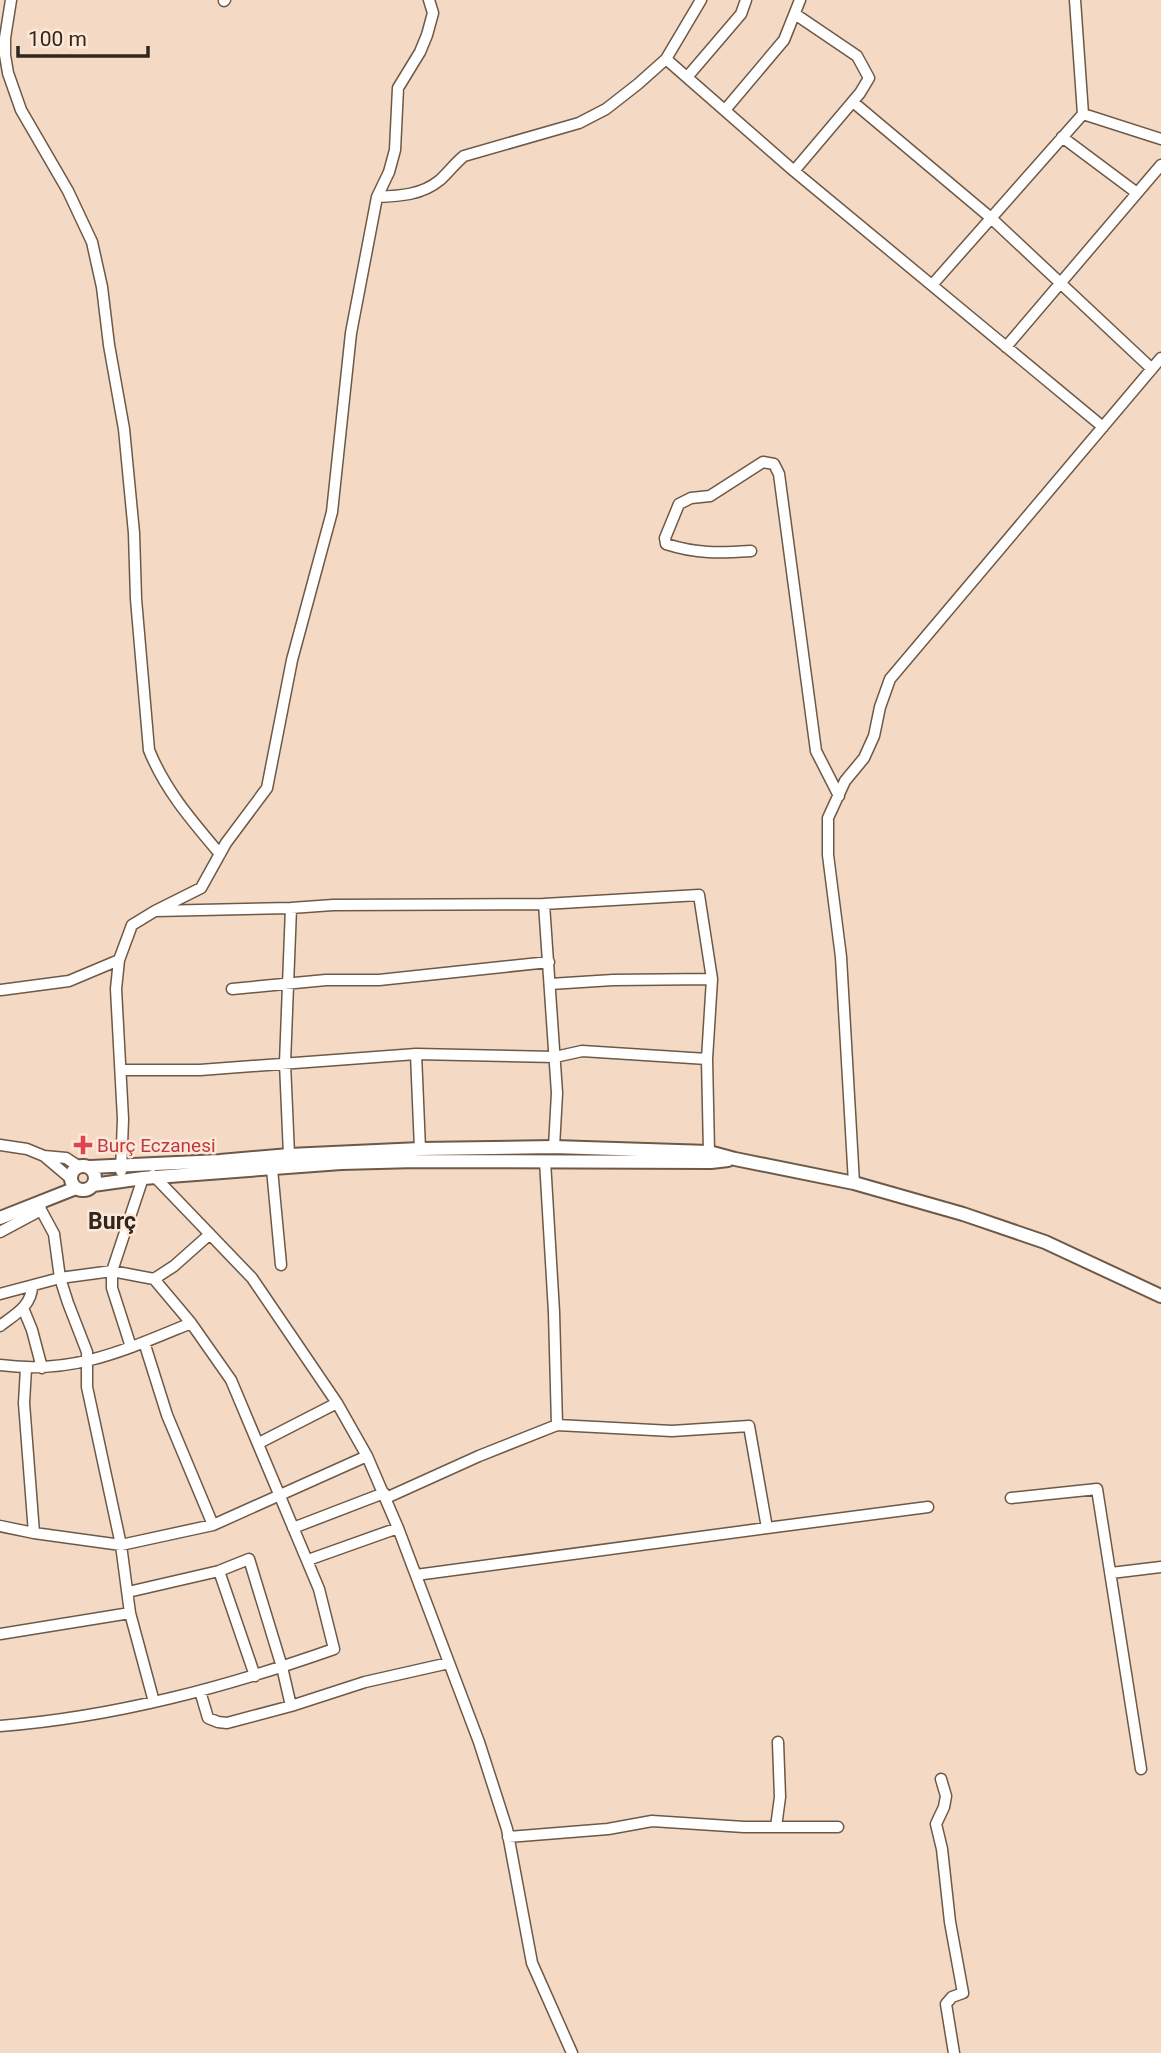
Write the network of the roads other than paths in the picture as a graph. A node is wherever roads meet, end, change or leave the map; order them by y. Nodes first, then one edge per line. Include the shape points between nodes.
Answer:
1 (11, 0) edge
2 (431, 0) edge
3 (701, 0) edge
4 (746, 0) edge
5 (800, 0) edge
6 (1075, 0) edge
7 (795, 14) junction
8 (666, 59) junction
9 (688, 76) junction
10 (853, 102) junction
11 (725, 110) junction
12 (1083, 114) junction
13 (1062, 138) junction
14 (1161, 139) edge
15 (1161, 165) edge
16 (794, 171) junction
17 (1137, 193) junction
18 (377, 197) junction
19 (991, 219) junction
20 (1060, 284) junction
21 (932, 285) junction
22 (1006, 347) junction
23 (1161, 358) edge
24 (1152, 369) junction
25 (1103, 427) junction
26 (751, 551) dead end
27 (839, 796) junction
28 (220, 854) junction
29 (189, 894) junction
30 (544, 904) junction
31 (291, 908) junction
32 (211, 909) junction
33 (155, 912) junction
34 (119, 960) junction
35 (549, 962) junction
36 (712, 979) junction
37 (288, 984) junction
38 (550, 984) junction
39 (232, 989) dead end
40 (1, 990) edge
41 (416, 1054) junction
42 (555, 1057) junction
43 (707, 1059) junction
44 (285, 1063) junction
45 (121, 1070) junction
46 (0, 1145) edge
47 (554, 1147) junction
48 (420, 1149) junction
49 (709, 1152) junction
50 (289, 1155) junction
51 (44, 1156) junction
52 (537, 1157) junction
53 (735, 1159) junction
54 (121, 1166) junction
55 (84, 1167) junction
56 (272, 1169) junction
57 (147, 1174) junction
58 (121, 1182) junction
59 (853, 1182) junction
60 (73, 1183) junction
61 (93, 1185) junction
62 (41, 1207) junction
63 (0, 1218) edge
64 (0, 1231) edge
65 (210, 1234) junction
66 (281, 1265) dead end
67 (112, 1271) junction
68 (61, 1278) junction
69 (155, 1279) junction
70 (32, 1286) junction
71 (0, 1294) edge
72 (1161, 1296) edge
73 (23, 1308) junction
74 (191, 1323) junction
75 (0, 1326) edge
76 (144, 1342) junction
77 (131, 1346) junction
78 (86, 1362) junction
79 (1, 1365) edge
80 (26, 1368) junction
81 (42, 1368) junction
82 (0, 1377) edge
83 (337, 1403) junction
84 (557, 1425) junction
85 (259, 1443) junction
86 (367, 1456) junction
87 (279, 1494) junction
88 (385, 1495) junction
89 (1011, 1499) dead end
90 (928, 1507) dead end
91 (213, 1525) junction
92 (0, 1526) edge
93 (293, 1528) junction
94 (398, 1528) junction
95 (767, 1528) junction
96 (34, 1533) junction
97 (121, 1545) junction
98 (307, 1560) junction
99 (1161, 1567) edge
100 (219, 1571) junction
101 (1111, 1573) junction
102 (416, 1575) junction
103 (128, 1592) junction
104 (130, 1613) junction
105 (0, 1634) edge
106 (449, 1662) junction
107 (282, 1667) junction
108 (255, 1676) junction
109 (200, 1691) junction
110 (154, 1702) junction
111 (291, 1706) junction
112 (0, 1726) edge
113 (778, 1742) dead end
114 (1141, 1769) dead end
115 (941, 1779) dead end
116 (776, 1827) junction
117 (838, 1827) dead end
118 (508, 1837) junction
119 (572, 2053) edge
120 (954, 2053) edge

1 - 28 street via 5,38 8,73 21,110 92,242 102,287 124,429 149,750 174,799
2 - 18 street via 427,35 398,88 395,150
3 - 8 street
4 - 9 street via 741,14
5 - 7 street
6 - 12 street
7 - 10 street via 857,56 869,78
7 - 11 street via 785,40
8 - 9 street
8 - 18 street via 606,109 579,123 464,156 428,188
9 - 11 street
10 - 16 street
10 - 19 street
11 - 16 street
12 - 13 street
12 - 14 street
13 - 17 street
13 - 19 street
15 - 17 street
16 - 21 street
17 - 20 street
18 - 28 street via 351,333 332,512 292,660 267,788
19 - 20 street
19 - 21 street
20 - 22 street
20 - 24 street
21 - 22 street
22 - 25 street
23 - 24 street
24 - 25 street
25 - 27 street via 890,679 874,736
26 - 27 street via 691,552 666,544 665,538 679,505 710,496 763,462 774,464 816,751
27 - 59 street via 828,818 828,855 841,957
28 - 29 street via 201,888
29 - 32 street
29 - 33 street
30 - 31 street
30 - 35 street
30 - 36 street via 699,895
31 - 32 street
31 - 37 street
32 - 33 street
33 - 34 street via 132,925
34 - 40 street via 69,981
34 - 45 street via 116,989
35 - 37 street via 379,980
35 - 38 street
36 - 38 street
36 - 43 street
37 - 39 street
37 - 44 street
38 - 42 street
41 - 42 street
41 - 44 street
41 - 48 street
42 - 43 street via 582,1051
42 - 47 street
43 - 49 street
44 - 45 street
44 - 50 street
45 - 54 street
46 - 51 street
47 - 49 main road
47 - 52 main road
48 - 50 main road
48 - 52 main road
49 - 53 main road
50 - 57 main road
51 - 55 street via 66,1158
51 - 60 street
52 - 53 main road
52 - 56 main road
52 - 84 street via 554,1312
53 - 59 main road
54 - 55 main road
54 - 57 main road
54 - 58 street
55 - 60 main road via 72,1171
55 - 61 main road via 95,1177
56 - 57 main road
56 - 66 street
57 - 58 main road
57 - 65 street
57 - 67 street
58 - 61 main road
59 - 72 main road via 1045,1242
60 - 61 main road via 83,1190
60 - 62 main road
62 - 63 main road
62 - 64 street
62 - 68 street via 54,1234
65 - 69 street
65 - 83 street via 252,1278
67 - 68 street
67 - 69 street
67 - 77 street via 112,1287
68 - 70 street
68 - 78 street via 87,1352
69 - 74 street
70 - 71 street
70 - 73 street via 31,1298
73 - 75 street
73 - 81 street
74 - 76 street
74 - 85 street via 231,1380
76 - 77 street
76 - 91 street via 167,1415
77 - 78 street
78 - 81 street
78 - 97 street via 87,1387
79 - 80 street
79 - 82 street
80 - 81 street
80 - 96 street via 24,1403
83 - 85 street
83 - 86 street
84 - 88 street
84 - 95 street via 672,1431 748,1426
85 - 87 street
86 - 87 street
86 - 88 street
87 - 91 street
87 - 93 street
88 - 93 street
88 - 94 street
89 - 101 street via 1097,1489
90 - 95 street
91 - 97 street
92 - 96 street
93 - 98 street
94 - 98 street
94 - 102 street
95 - 102 street
96 - 97 street
97 - 103 street
98 - 107 street via 334,1649
99 - 101 street
100 - 103 street
100 - 107 street via 248,1559
100 - 108 street
101 - 114 street
102 - 106 street
103 - 104 street
104 - 105 street
104 - 110 street
106 - 111 street
106 - 118 street
107 - 108 street
107 - 111 street
108 - 109 street
109 - 110 street
109 - 111 street via 208,1718 218,1722
110 - 112 street via 46,1723
113 - 116 street
115 - 120 street via 946,1796 936,1824 963,1993 946,2004
116 - 117 street
116 - 118 street via 652,1821
118 - 119 street via 533,1963

